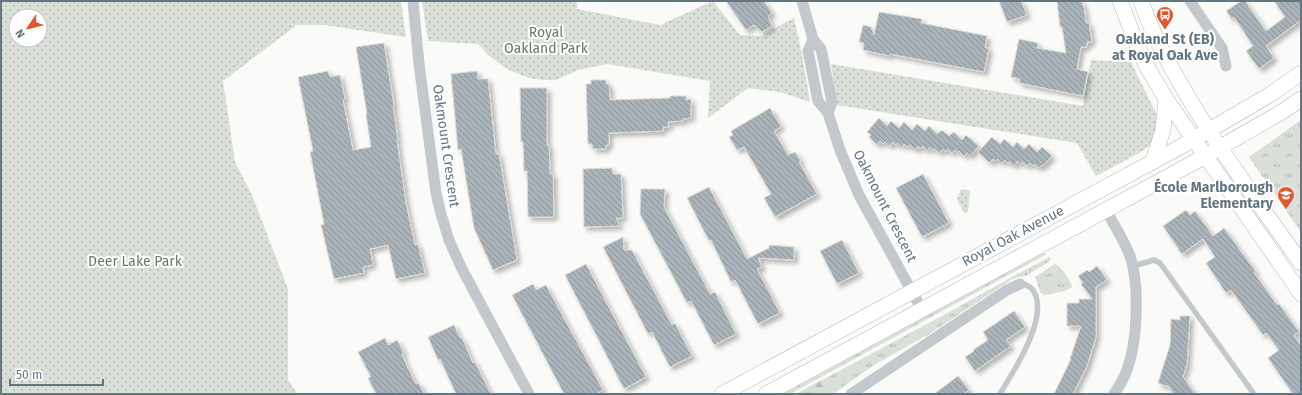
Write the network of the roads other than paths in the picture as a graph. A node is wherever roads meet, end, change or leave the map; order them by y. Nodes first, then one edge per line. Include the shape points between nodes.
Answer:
1 (413, 1) edge
2 (802, 1) edge
3 (1120, 1) edge
4 (1141, 1) edge
5 (1190, 1) edge
6 (1226, 66) dead end
7 (1301, 73) edge
8 (1166, 98) junction
9 (1301, 99) edge
10 (1209, 131) junction
11 (1193, 140) junction
12 (1220, 148) junction
13 (1205, 157) junction
14 (1153, 161) junction
15 (1106, 210) junction
16 (1301, 263) edge
17 (1133, 266) junction
18 (1020, 284) joint
19 (912, 291) junction
20 (1301, 294) edge
21 (922, 310) junction
22 (530, 394) edge
23 (722, 394) edge
24 (766, 394) edge
25 (851, 394) edge
26 (1000, 394) edge
27 (1114, 394) edge
28 (1254, 394) edge

1 - 22 street, Oakmount Crescent via 436,194 441,214 462,269
2 - 19 street, Oakmount Crescent via 813,39 821,49 832,102 828,113 840,150 856,189
3 - 8 main road via 1146,65
4 - 10 main road via 1173,72
5 - 6 street via 1222,48
7 - 10 main road, Royal Oak Avenue
8 - 11 main road
8 - 14 main road via 1163,130
9 - 12 main road, Royal Oak Avenue
10 - 11 main road, Royal Oak Avenue
10 - 12 main road
11 - 13 main road
11 - 14 main road, Royal Oak Avenue
12 - 13 main road, Royal Oak Avenue
12 - 16 main road
13 - 15 main road, Royal Oak Avenue
13 - 20 main road
14 - 19 main road, Royal Oak Avenue
15 - 17 street via 1128,250
15 - 21 main road, Royal Oak Avenue
17 - 27 street via 1136,326 1131,356
17 - 28 lane via 1154,260 1160,263
18 - 25 street via 1007,290
18 - 26 lane via 1026,284 1033,290 1037,299 1035,324 1023,354
19 - 21 street, Oakmount Crescent
19 - 23 main road, Royal Oak Avenue
21 - 24 main road, Royal Oak Avenue

